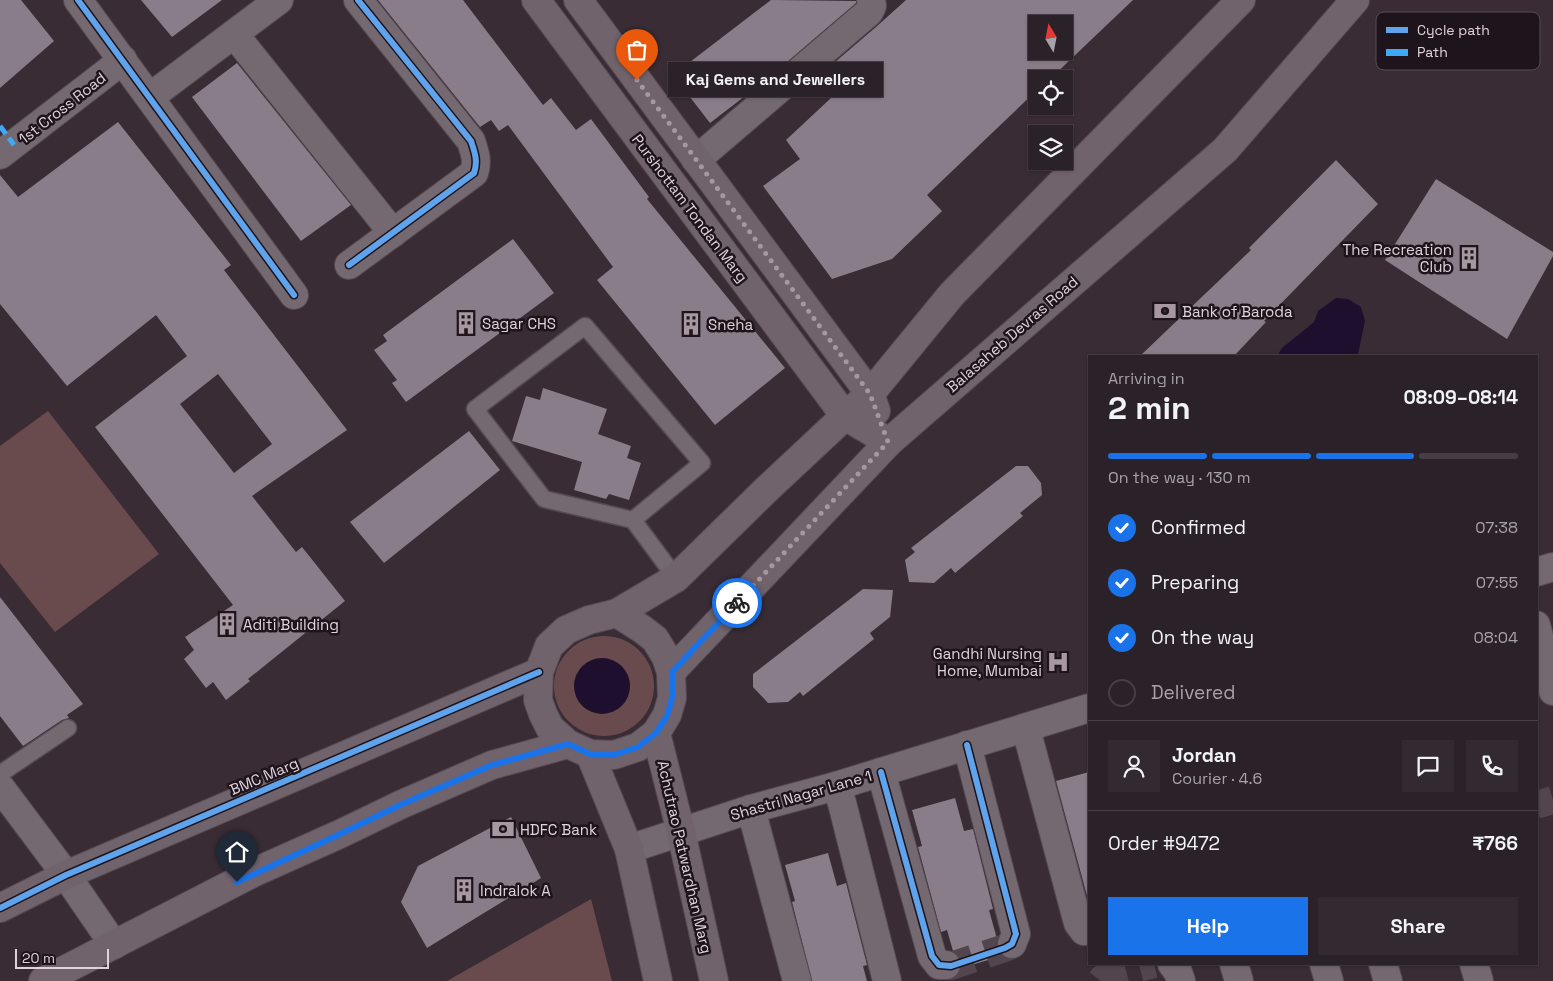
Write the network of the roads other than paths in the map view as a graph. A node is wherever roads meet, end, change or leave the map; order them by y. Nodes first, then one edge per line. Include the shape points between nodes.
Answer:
1 (78, 0) edge
2 (279, 0) edge
3 (358, 0) edge
4 (536, 0) edge
5 (578, 0) edge
6 (871, 0) edge
7 (1241, 0) edge
8 (1355, 0) edge
9 (234, 34) junction
10 (123, 60) junction
11 (150, 97) junction
12 (0, 156) edge
13 (696, 160) junction
14 (393, 233) junction
15 (349, 265) dead end
16 (782, 276) junction
17 (294, 295) dead end
18 (754, 295) junction
19 (870, 394) junction
20 (844, 416) junction
21 (888, 442) junction
22 (633, 520) junction
23 (1553, 567) edge
24 (1538, 571) edge
25 (676, 578) junction
26 (616, 613) junction
27 (1538, 633) edge
28 (539, 672) junction
29 (672, 672) junction
30 (1553, 691) edge
31 (1088, 708) edge
32 (68, 728) dead end
33 (1024, 728) junction
34 (656, 733) junction
35 (967, 745) junction
36 (579, 749) junction
37 (881, 772) junction
38 (0, 774) edge
39 (836, 786) junction
40 (0, 787) edge
41 (751, 809) junction
42 (681, 832) junction
43 (629, 849) junction
44 (66, 875) junction
45 (0, 908) edge
46 (1088, 931) edge
47 (1012, 944) dead end
48 (114, 945) junction
49 (946, 965) dead end
50 (1173, 965) edge
51 (1234, 965) edge
52 (1324, 965) edge
53 (1383, 965) edge
54 (1474, 965) edge
55 (43, 981) edge
56 (658, 981) edge
57 (714, 981) edge
58 (797, 981) edge
59 (887, 981) edge
60 (1181, 981) edge
61 (1239, 981) edge
62 (1329, 981) edge
63 (1388, 981) edge
64 (1479, 981) edge

1 - 10 street
2 - 9 street
3 - 14 street via 471,141 476,153 474,173
4 - 18 main road, Purshottam Tondan Marg
5 - 13 main road
6 - 13 street via 869,12
7 - 19 main road via 952,294
8 - 21 main road, Balasaheb Devras Road via 1225,150
9 - 11 street
9 - 14 street
10 - 11 street
10 - 12 street, 1st Cross Road
11 - 17 street
13 - 16 main road
14 - 15 street
16 - 18 main road
16 - 19 main road
18 - 20 main road, Purshottam Tondan Marg
19 - 20 main road
19 - 21 main road
20 - 21 main road
20 - 25 main road
21 - 29 main road, Balasaheb Devras Road
22 - 22 lane via 544,499 475,409 584,326 702,464
22 - 25 lane
23 - 24 street
25 - 26 main road
26 - 28 main road via 566,630 549,646
26 - 29 main road via 655,639
27 - 30 street
28 - 36 main road via 538,700 550,728
28 - 44 main road, BMC Marg
29 - 34 main road via 672,698 667,716
31 - 33 street, Shastri Nagar Lane 1
32 - 38 lane
33 - 35 street, Shastri Nagar Lane 1
33 - 46 street via 1078,923
34 - 36 main road via 638,747 614,755
34 - 42 main road, Achutrao Patwardhan Marg
35 - 37 street, Shastri Nagar Lane 1
35 - 47 street via 1016,934
36 - 43 main road
36 - 48 main road via 492,765 254,872
37 - 39 street, Shastri Nagar Lane 1
37 - 49 street via 932,956 939,964
39 - 41 street, Shastri Nagar Lane 1
39 - 59 street
40 - 44 street
41 - 42 street, Shastri Nagar Lane 1
41 - 58 street
42 - 43 street, Shastri Nagar Lane 1
42 - 57 main road, Achutrao Patwardhan Marg
43 - 56 main road
44 - 45 main road, BMC Marg
44 - 48 street
48 - 55 main road
50 - 60 street
51 - 61 street
52 - 62 street
53 - 63 street
54 - 64 street

